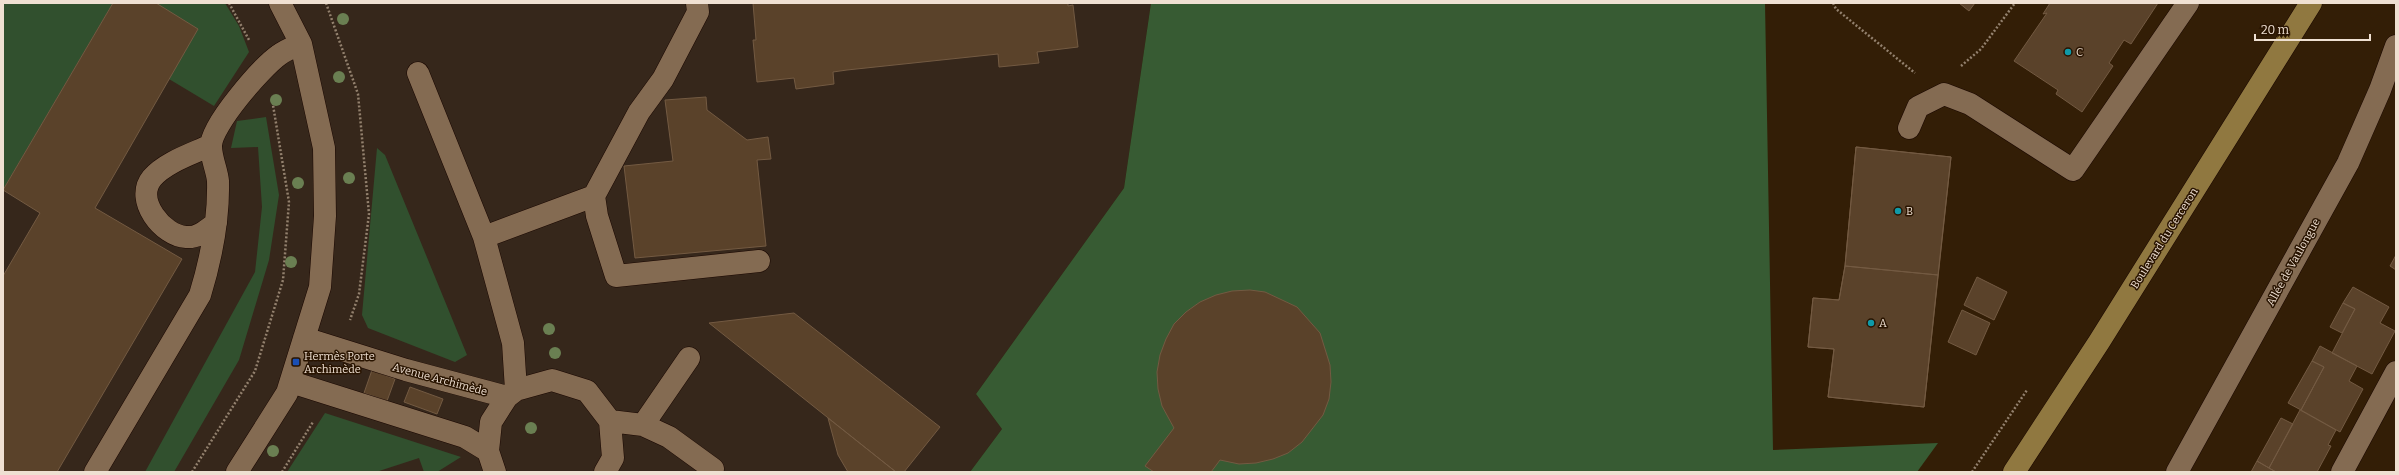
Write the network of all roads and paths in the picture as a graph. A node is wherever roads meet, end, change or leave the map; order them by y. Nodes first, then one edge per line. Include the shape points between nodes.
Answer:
1 (229, 3) edge
2 (280, 3) edge
3 (697, 3) edge
4 (1833, 3) edge
5 (2015, 3) edge
6 (2188, 3) edge
7 (2311, 3) edge
8 (301, 44) junction
9 (2396, 46) edge
10 (264, 67) junction
11 (1956, 70) dead end
12 (418, 73) dead end
13 (1921, 78) dead end
14 (1909, 128) dead end
15 (211, 145) junction
16 (594, 196) junction
17 (216, 223) junction
18 (484, 237) junction
19 (759, 261) dead end
20 (304, 338) junction
21 (689, 358) dead end
22 (2396, 372) edge
23 (291, 382) junction
24 (512, 394) junction
25 (610, 421) junction
26 (643, 425) junction
27 (488, 452) junction
28 (713, 468) dead end
29 (95, 472) edge
30 (192, 472) edge
31 (237, 472) edge
32 (494, 472) edge
33 (605, 472) edge
34 (2014, 472) edge
35 (2177, 472) edge
36 (2342, 472) edge

1 - 10 path
2 - 8 street
3 - 16 street via 698,12 663,79 639,112
4 - 13 path via 1836,9
5 - 11 path via 1981,49
6 - 14 street via 2073,170 1970,104 1944,94 1918,108
7 - 34 main road, Boulevard du Cerceron via 2099,342
8 - 10 street via 281,54
8 - 20 street via 324,148 325,216 320,287
9 - 35 street, Allée de Vaulongue via 2348,163
10 - 15 street via 225,114
10 - 30 path via 273,104 289,202 283,280 255,371
12 - 18 street
15 - 17 street via 218,181
15 - 17 street via 167,166 151,179 145,195 149,211 168,229 185,237 202,234
16 - 18 street
16 - 19 street via 597,216 616,276
17 - 29 street via 200,295
18 - 24 street via 513,343
20 - 23 street
20 - 24 street, Avenue Archimède via 406,370
21 - 26 street
22 - 36 street
23 - 27 street via 465,437
23 - 31 street via 287,393
24 - 25 street via 552,380 587,391
24 - 27 street via 491,422
25 - 26 street
25 - 33 street via 613,458
26 - 28 street via 669,437
27 - 32 street

